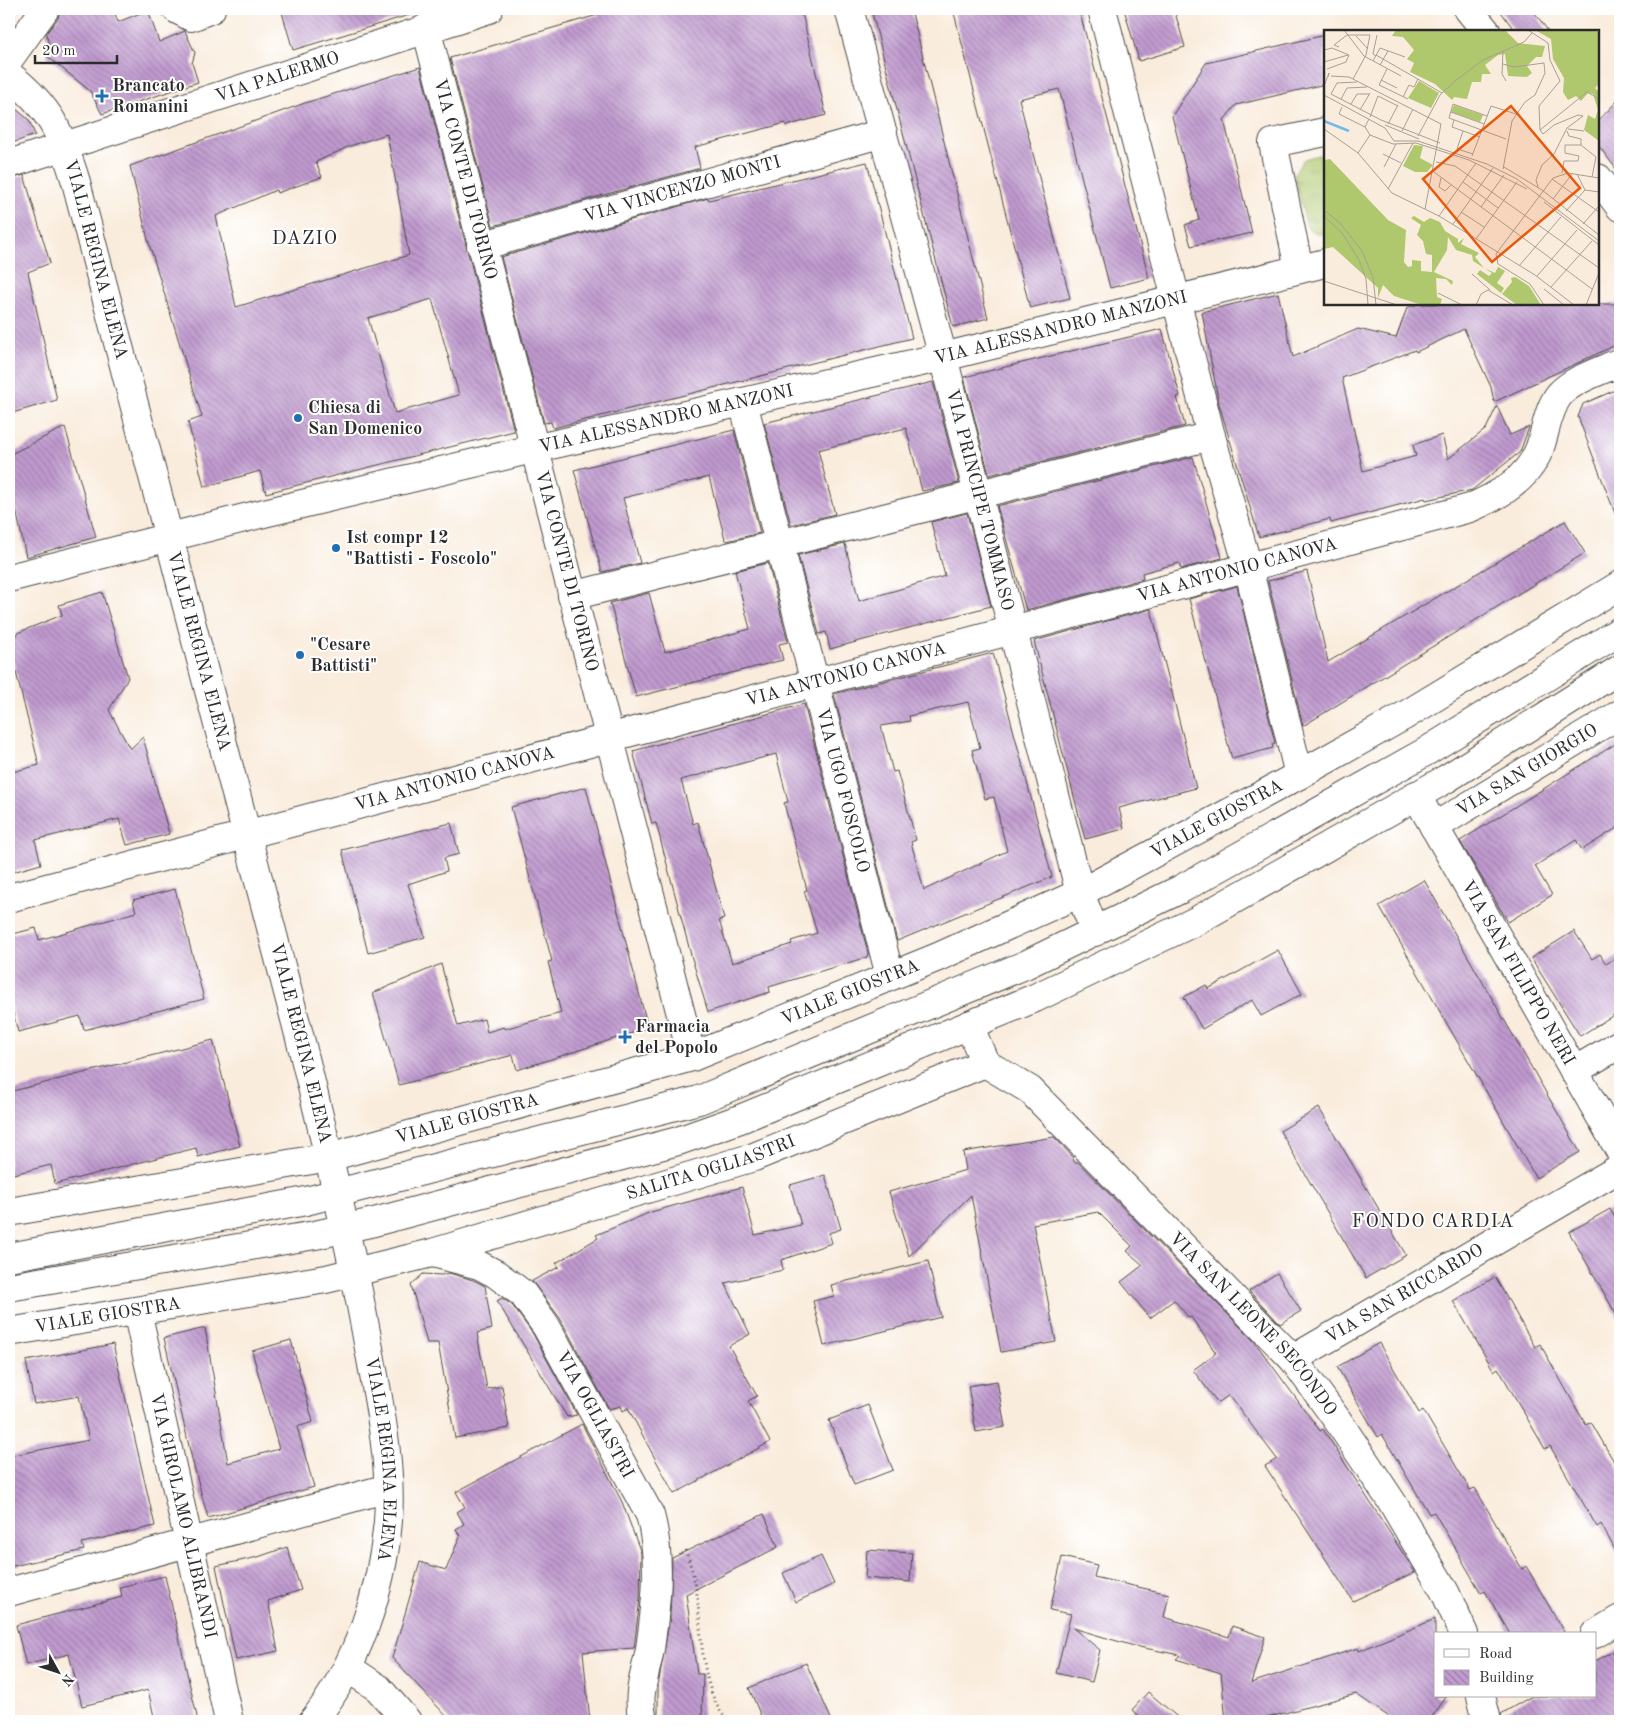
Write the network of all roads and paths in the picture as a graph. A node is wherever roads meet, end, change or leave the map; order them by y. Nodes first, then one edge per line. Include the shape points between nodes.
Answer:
1 (45, 9) edge
2 (176, 9) edge
3 (211, 9) edge
4 (489, 9) edge
5 (849, 9) edge
6 (1102, 9) edge
7 (1468, 9) edge
8 (426, 28) junction
9 (1485, 30) edge
10 (9, 59) edge
11 (9, 75) edge
12 (1324, 132) edge
13 (883, 133) junction
14 (64, 145) junction
15 (9, 164) edge
16 (481, 246) junction
17 (1324, 263) edge
18 (1299, 269) junction
19 (1176, 300) junction
20 (944, 357) junction
21 (1620, 362) edge
22 (743, 402) junction
23 (1211, 436) junction
24 (533, 449) junction
25 (979, 494) junction
26 (167, 537) junction
27 (779, 544) junction
28 (1248, 567) junction
29 (9, 578) edge
30 (1620, 585) edge
31 (572, 596) junction
32 (1013, 630) junction
33 (1620, 631) edge
34 (1620, 670) edge
35 (815, 683) junction
36 (1620, 714) edge
37 (609, 738) junction
38 (1299, 776) junction
39 (1416, 795) junction
40 (1434, 827) junction
41 (248, 834) junction
42 (1080, 893) junction
43 (9, 898) edge
44 (1095, 932) junction
45 (890, 976) junction
46 (969, 1025) junction
47 (1620, 1044) edge
48 (692, 1057) junction
49 (985, 1063) junction
50 (1574, 1071) junction
51 (1620, 1151) edge
52 (329, 1157) junction
53 (1620, 1168) edge
54 (337, 1193) junction
55 (9, 1212) edge
56 (344, 1228) junction
57 (432, 1253) junction
58 (9, 1257) edge
59 (355, 1273) junction
60 (9, 1286) edge
61 (137, 1311) junction
62 (9, 1332) edge
63 (1293, 1359) junction
64 (388, 1488) junction
65 (189, 1543) junction
66 (684, 1543) dead end
67 (9, 1592) edge
68 (1620, 1619) edge
69 (1463, 1632) edge
70 (1596, 1633) edge
71 (348, 1668) junction
72 (639, 1715) edge
73 (229, 1721) edge
74 (314, 1721) edge
75 (407, 1721) edge
76 (728, 1721) edge

1 - 10 street
2 - 3 street via 191,17
4 - 8 street, VIA PALERMO
5 - 13 street, VIA PRINCIPE TOMMASO
6 - 19 street
7 - 9 street
8 - 14 street, VIA PALERMO
8 - 16 street, VIA CONTE DI TORINO
11 - 14 street, VIALE REGINA ELENA via 48,113
12 - 18 street via 1273,143
13 - 16 street, VIA VINCENZO MONTI
13 - 20 street, VIA PRINCIPE TOMMASO
14 - 15 street, VIA PALERMO
14 - 26 street, VIALE REGINA ELENA
16 - 24 street, VIA CONTE DI TORINO
17 - 18 street, VIA ALESSANDRO MANZONI
18 - 19 street, VIA ALESSANDRO MANZONI
19 - 20 street, VIA ALESSANDRO MANZONI
19 - 23 street
20 - 22 street, VIA ALESSANDRO MANZONI
20 - 25 street, VIA PRINCIPE TOMMASO
21 - 28 street, VIA ANTONIO CANOVA via 1572,385 1560,395 1551,409 1539,450 1526,471 1493,498 1470,508
22 - 24 street, VIA ALESSANDRO MANZONI
22 - 27 street, VIA UGO FOSCOLO
23 - 25 street
23 - 28 street
24 - 26 street, VIA ALESSANDRO MANZONI
24 - 31 street, VIA CONTE DI TORINO
25 - 27 street
25 - 32 street, VIA PRINCIPE TOMMASO
26 - 29 street, VIA ALESSANDRO MANZONI
26 - 41 street, VIALE REGINA ELENA
27 - 31 street
27 - 35 street, VIA UGO FOSCOLO
28 - 32 street, VIA ANTONIO CANOVA
28 - 38 street
30 - 38 street, VIALE GIOSTRA
31 - 37 street, VIA CONTE DI TORINO
32 - 35 street, VIA ANTONIO CANOVA
32 - 42 street, VIA PRINCIPE TOMMASO
33 - 44 street via 1427,750 1181,889
34 - 39 street
35 - 37 street, VIA ANTONIO CANOVA
35 - 45 street, VIA UGO FOSCOLO
36 - 40 street, VIA SAN GIORGIO
37 - 41 street, VIA ANTONIO CANOVA
37 - 48 street, VIA CONTE DI TORINO
38 - 42 street, VIALE GIOSTRA
39 - 40 street, VIA SAN FILIPPO NERI
39 - 46 street via 1196,921 1035,998
40 - 50 street, VIA SAN FILIPPO NERI
41 - 43 street, VIA ANTONIO CANOVA
41 - 52 street, VIALE REGINA ELENA
42 - 44 street, VIA PRINCIPE TOMMASO
42 - 45 street, VIALE GIOSTRA
44 - 54 street via 1025,965 699,1100
45 - 48 street, VIALE GIOSTRA
46 - 49 street
46 - 56 street via 740,1119 678,1141
47 - 50 street
48 - 52 street, VIALE GIOSTRA
49 - 57 street, SALITA OGLIASTRI via 754,1157
49 - 63 street, VIA SAN LEONE SECONDO via 1030,1090
50 - 51 street, VIA SAN FILIPPO NERI
52 - 54 street, VIALE REGINA ELENA
52 - 55 street, VIALE GIOSTRA
53 - 63 street, VIA SAN RICCARDO
54 - 56 street, VIALE REGINA ELENA
54 - 58 street
56 - 59 street, VIALE REGINA ELENA
56 - 60 street
57 - 59 street, VIA OGLIASTRI
57 - 72 street, VIA OGLIASTRI via 479,1265 523,1294 546,1326 650,1515 657,1539 657,1571 650,1649
59 - 61 street, VIALE GIOSTRA
59 - 64 street, VIALE REGINA ELENA via 378,1394
61 - 62 street, VIALE GIOSTRA
61 - 65 street, VIA GIROLAMO ALIBRANDI
63 - 69 street, VIA SAN LEONE SECONDO via 1392,1502 1446,1592
64 - 65 street
64 - 71 street, VIALE REGINA ELENA via 384,1555 373,1599
65 - 67 street
65 - 73 street, VIA GIROLAMO ALIBRANDI
66 - 76 path via 696,1586 701,1646 712,1693
68 - 70 street
71 - 74 street, VIALE REGINA ELENA
71 - 75 street via 378,1688

